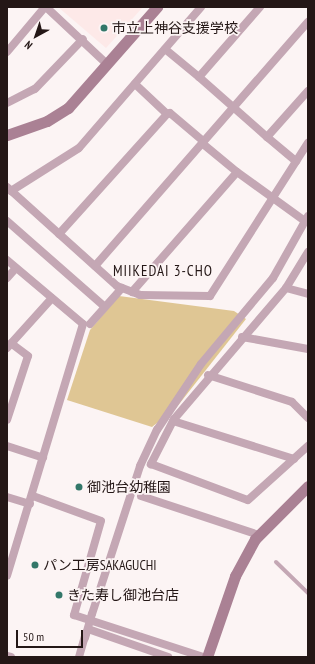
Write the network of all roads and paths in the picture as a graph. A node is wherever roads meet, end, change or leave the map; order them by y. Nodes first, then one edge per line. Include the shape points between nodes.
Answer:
1 (45, 7) edge
2 (157, 7) edge
3 (201, 7) edge
4 (260, 7) edge
5 (308, 22) edge
6 (83, 40) junction
7 (165, 49) junction
8 (7, 52) edge
9 (107, 64) junction
10 (199, 77) junction
11 (135, 84) junction
12 (308, 91) edge
13 (7, 103) edge
14 (233, 106) junction
15 (167, 114) junction
16 (7, 135) edge
17 (267, 137) junction
18 (203, 142) junction
19 (308, 143) edge
20 (296, 161) junction
21 (237, 172) junction
22 (9, 189) edge
23 (271, 200) junction
24 (306, 219) edge
25 (7, 221) edge
26 (59, 234) junction
27 (308, 252) edge
28 (7, 260) edge
29 (95, 266) junction
30 (16, 268) junction
31 (7, 278) edge
32 (122, 288) junction
33 (286, 288) junction
34 (132, 292) junction
35 (308, 294) edge
36 (52, 298) junction
37 (105, 307) junction
38 (90, 324) dead end
39 (242, 337) junction
40 (9, 345) edge
41 (308, 349) edge
42 (208, 375) junction
43 (308, 418) edge
44 (7, 420) edge
45 (173, 421) junction
46 (7, 446) edge
47 (308, 446) edge
48 (43, 458) junction
49 (294, 459) junction
50 (308, 486) edge
51 (33, 496) junction
52 (141, 496) dead end
53 (7, 497) edge
54 (30, 504) junction
55 (259, 534) junction
56 (7, 549) edge
57 (16, 552) junction
58 (276, 562) dead end
59 (7, 576) edge
60 (308, 594) edge
61 (87, 632) junction
62 (7, 656) edge
63 (11, 657) edge
64 (79, 657) edge
65 (168, 657) edge
66 (203, 657) edge
67 (207, 657) edge

1 - 6 street
1 - 8 street
2 - 9 street
3 - 7 street
4 - 10 street
5 - 14 street
6 - 9 street
6 - 13 street via 35,89
7 - 10 street
7 - 11 street
9 - 16 street via 68,108 47,120
10 - 14 street
11 - 15 street
11 - 22 street via 79,148
12 - 17 street
14 - 17 street
14 - 18 street
15 - 18 street via 170,112
15 - 26 street
17 - 20 street
18 - 21 street
18 - 29 street
19 - 20 street
20 - 23 street
21 - 23 street
21 - 34 street
22 - 26 street
23 - 24 street
23 - 34 street via 210,296
24 - 61 street, bridge via 273,278 202,364 158,430 140,466
25 - 37 street
26 - 29 street
27 - 33 street
28 - 30 street
29 - 32 street
30 - 31 street
30 - 36 street
32 - 34 street
32 - 37 street
33 - 35 street
33 - 39 street
36 - 40 street
36 - 48 street via 83,324
37 - 38 street
39 - 41 street
39 - 42 street
40 - 44 street via 28,356
42 - 43 street via 292,402
42 - 45 street
45 - 49 street
45 - 49 street via 151,464 248,500
46 - 48 street
47 - 49 street
48 - 51 street
50 - 55 street
51 - 54 street
51 - 66 street via 101,521 74,615
52 - 55 street
53 - 54 street
54 - 57 street
55 - 67 street via 235,576
56 - 57 street
57 - 59 street
58 - 60 lane
61 - 64 street
61 - 65 street
62 - 63 street

